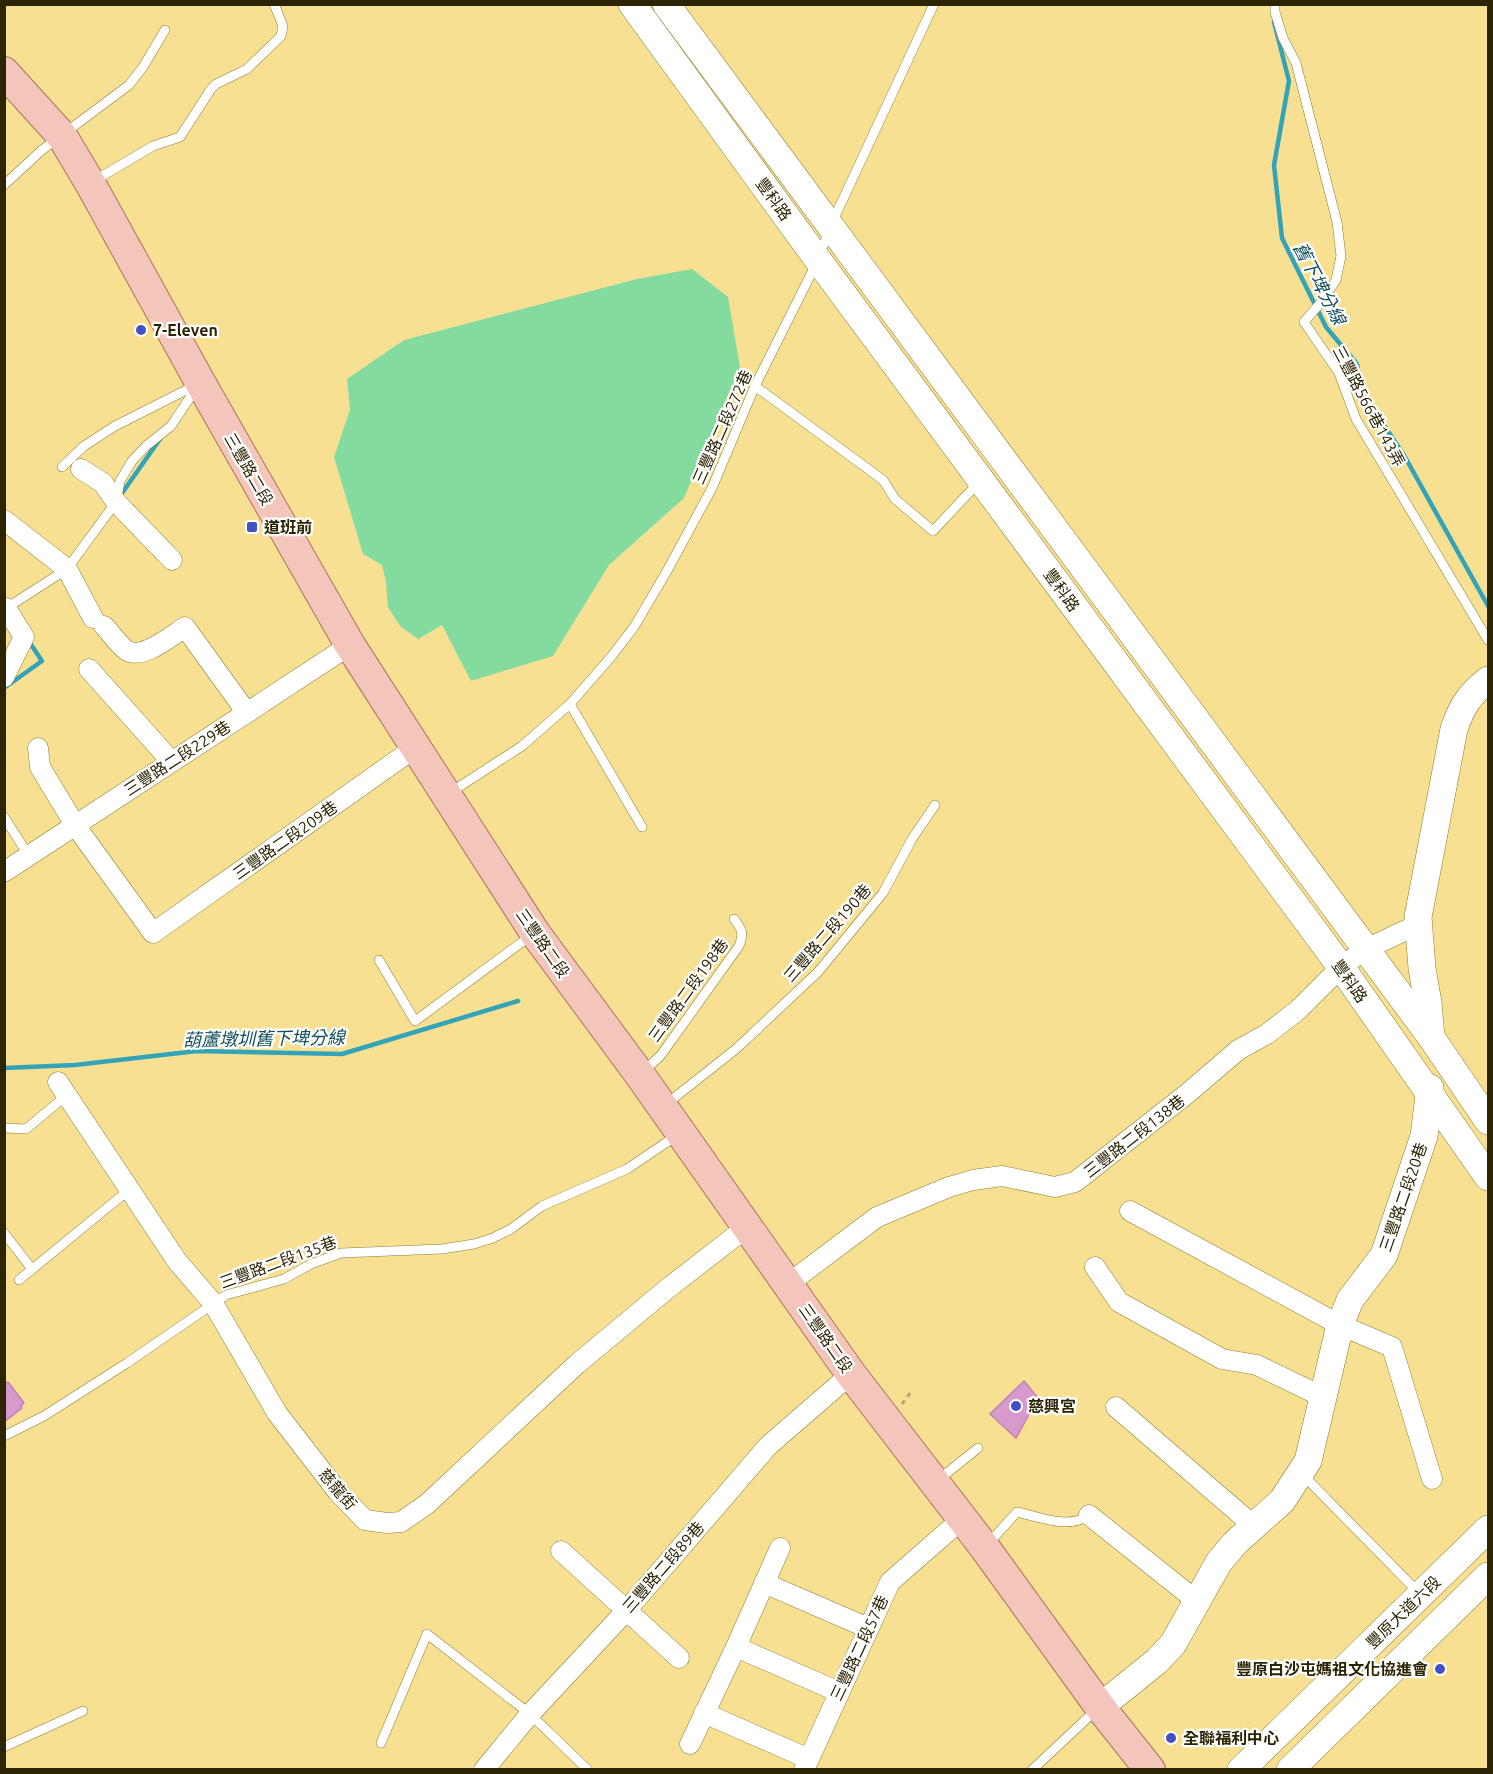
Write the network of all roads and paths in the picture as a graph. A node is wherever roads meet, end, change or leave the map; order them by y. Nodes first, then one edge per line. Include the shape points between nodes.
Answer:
1 (274, 4) edge
2 (633, 4) edge
3 (666, 4) edge
4 (934, 4) edge
5 (1275, 4) edge
6 (165, 30) dead end
7 (4, 72) edge
8 (62, 136) junction
9 (90, 183) junction
10 (4, 185) edge
11 (831, 225) junction
12 (818, 260) junction
13 (200, 382) junction
14 (755, 386) junction
15 (71, 468) joint
16 (981, 480) junction
17 (116, 502) junction
18 (4, 520) edge
19 (172, 561) dead end
20 (67, 569) junction
21 (5, 609) edge
22 (1488, 640) edge
23 (350, 645) junction
24 (89, 669) dead end
25 (4, 677) edge
26 (1488, 680) edge
27 (570, 704) junction
28 (247, 713) junction
29 (416, 747) junction
30 (38, 748) dead end
31 (171, 761) junction
32 (446, 795) junction
33 (935, 805) dead end
34 (4, 818) edge
35 (75, 825) junction
36 (642, 827) dead end
37 (28, 856) junction
38 (4, 872) edge
39 (734, 919) dead end
40 (1419, 924) junction
41 (535, 933) junction
42 (1366, 949) junction
43 (380, 960) dead end
44 (1341, 967) junction
45 (1431, 1037) junction
46 (640, 1075) junction
47 (63, 1088) joint
48 (1430, 1096) junction
49 (663, 1107) junction
50 (1488, 1121) edge
51 (4, 1128) edge
52 (680, 1133) junction
53 (1488, 1177) edge
54 (130, 1189) junction
55 (1130, 1211) dead end
56 (747, 1227) junction
57 (4, 1233) edge
58 (1095, 1268) dead end
59 (32, 1269) junction
60 (19, 1280) dead end
61 (788, 1284) junction
62 (213, 1303) junction
63 (1340, 1325) junction
64 (851, 1374) junction
65 (1323, 1397) junction
66 (1116, 1407) dead end
67 (4, 1436) edge
68 (978, 1448) dead end
69 (1302, 1474) junction
70 (1432, 1479) dead end
71 (935, 1482) junction
72 (1089, 1515) joint
73 (962, 1519) junction
74 (1254, 1526) junction
75 (1488, 1530) edge
76 (780, 1548) dead end
77 (985, 1548) junction
78 (561, 1551) dead end
79 (1488, 1576) edge
80 (764, 1583) junction
81 (1420, 1595) junction
82 (1198, 1602) junction
83 (626, 1611) junction
84 (868, 1628) junction
85 (736, 1647) junction
86 (679, 1658) dead end
87 (839, 1692) junction
88 (1100, 1707) junction
89 (83, 1711) dead end
90 (704, 1713) junction
91 (530, 1714) junction
92 (381, 1743) dead end
93 (690, 1744) dead end
94 (4, 1747) edge
95 (806, 1764) edge
96 (484, 1770) edge
97 (588, 1770) edge
98 (1032, 1770) edge
99 (1150, 1770) edge
100 (1240, 1770) edge
101 (1290, 1770) edge

1 - 9 lane via 283,26 281,36 247,69 211,89 180,137 153,146
2 - 12 street, 豐科路
3 - 11 street, 豐科路
4 - 11 lane, 三豐路二段272巷
5 - 22 lane, 三豐路566巷143弄 via 1283,38 1296,63 1341,256 1336,279 1304,322 1339,374 1356,419
6 - 8 lane via 129,85
7 - 8 main road, 三豐路二段
8 - 9 main road, 三豐路二段
8 - 10 lane
9 - 13 main road, 三豐路二段
11 - 12 lane, 三豐路二段272巷
11 - 42 street, 豐科路
12 - 14 lane, 三豐路二段272巷
12 - 16 street, 豐科路
13 - 15 lane via 84,446
13 - 17 lane via 171,426 132,460 120,481
13 - 23 main road, 三豐路二段
14 - 16 lane via 883,480 895,499 933,531
14 - 27 lane, 三豐路二段272巷 via 712,488 668,572 634,627
15 - 17 street via 103,483
16 - 44 street, 豐科路
17 - 19 street
17 - 20 lane
18 - 20 street
20 - 21 lane
20 - 28 street via 98,622 126,650 143,653 185,627
21 - 25 street via 24,637
23 - 28 street, 三豐路二段229巷
23 - 29 main road, 三豐路二段
24 - 31 street
26 - 40 street, 三豐路二段20巷 via 1472,693 1454,729
27 - 32 lane, 三豐路二段272巷 via 522,746
27 - 36 lane
28 - 31 street, 三豐路二段229巷
29 - 32 main road, 三豐路二段
29 - 35 street, 三豐路二段209巷 via 153,933
30 - 35 street via 40,767
31 - 35 street, 三豐路二段229巷
32 - 41 main road, 三豐路二段
33 - 49 lane, 三豐路二段190巷 via 883,893 818,972 736,1049
34 - 37 lane
35 - 37 street, 三豐路二段229巷
37 - 38 street, 三豐路二段229巷
39 - 46 lane, 三豐路二段198巷 via 742,930 739,946 661,1055
40 - 42 street, 三豐路二段138巷
40 - 45 street, 三豐路二段20巷
41 - 43 lane via 415,1021
41 - 46 main road, 三豐路二段
42 - 44 street, 三豐路二段138巷
42 - 45 street, 豐科路
44 - 48 street, 豐科路
44 - 61 street, 三豐路二段138巷 via 1298,1010 1238,1050 1075,1182 1055,1187 1002,1176 949,1187 868,1222
45 - 48 street, 三豐路二段20巷
45 - 50 street, 豐科路
46 - 49 main road, 三豐路二段
47 - 51 lane via 26,1129
47 - 54 street, 慈龍街
48 - 53 street, 豐科路
48 - 63 street, 三豐路二段20巷 via 1424,1136 1384,1255 1350,1300
49 - 52 main road, 三豐路二段
52 - 56 main road, 三豐路二段
52 - 62 lane, 三豐路二段135巷 via 627,1169 542,1206 493,1238 442,1249 341,1253 284,1279 234,1292
54 - 59 lane
54 - 62 street, 慈龍街 via 177,1261
55 - 63 street
56 - 61 main road, 三豐路二段
56 - 62 street, 慈龍街 via 577,1364 461,1474 401,1522 365,1520 338,1492 277,1413
57 - 59 lane
58 - 65 street via 1119,1302 1222,1359 1257,1365
59 - 60 lane
61 - 64 main road, 三豐路二段
62 - 67 lane, 三豐路二段135巷 via 44,1416
63 - 65 street, 三豐路二段20巷
63 - 70 street via 1392,1347
64 - 71 main road, 三豐路二段
64 - 83 street, 三豐路二段89巷 via 768,1446
65 - 69 street, 三豐路二段20巷
66 - 74 street
68 - 71 lane
69 - 74 street, 三豐路二段20巷 via 1282,1501
69 - 81 lane
71 - 73 main road, 三豐路二段
72 - 77 lane via 1079,1522 1063,1522 1017,1512
72 - 82 street
73 - 77 main road, 三豐路二段
73 - 84 street, 三豐路二段57巷 via 890,1582
74 - 82 street, 三豐路二段20巷 via 1219,1562
75 - 81 street, 豐原大道六段
76 - 80 street
77 - 88 main road, 三豐路二段
78 - 83 street
79 - 101 street, 豐原大道六段
80 - 84 street
80 - 85 street
81 - 100 street, 豐原大道六段
82 - 88 street, 三豐路二段20巷 via 1173,1644
83 - 86 street
83 - 91 street, 三豐路二段89巷
84 - 87 street, 三豐路二段57巷
85 - 87 street
85 - 90 street
87 - 95 street, 三豐路二段57巷
88 - 98 lane
88 - 99 main road, 三豐路二段
89 - 94 lane
90 - 93 street
90 - 95 street
91 - 92 lane via 427,1634
91 - 96 street, 三豐路二段89巷
91 - 97 lane

